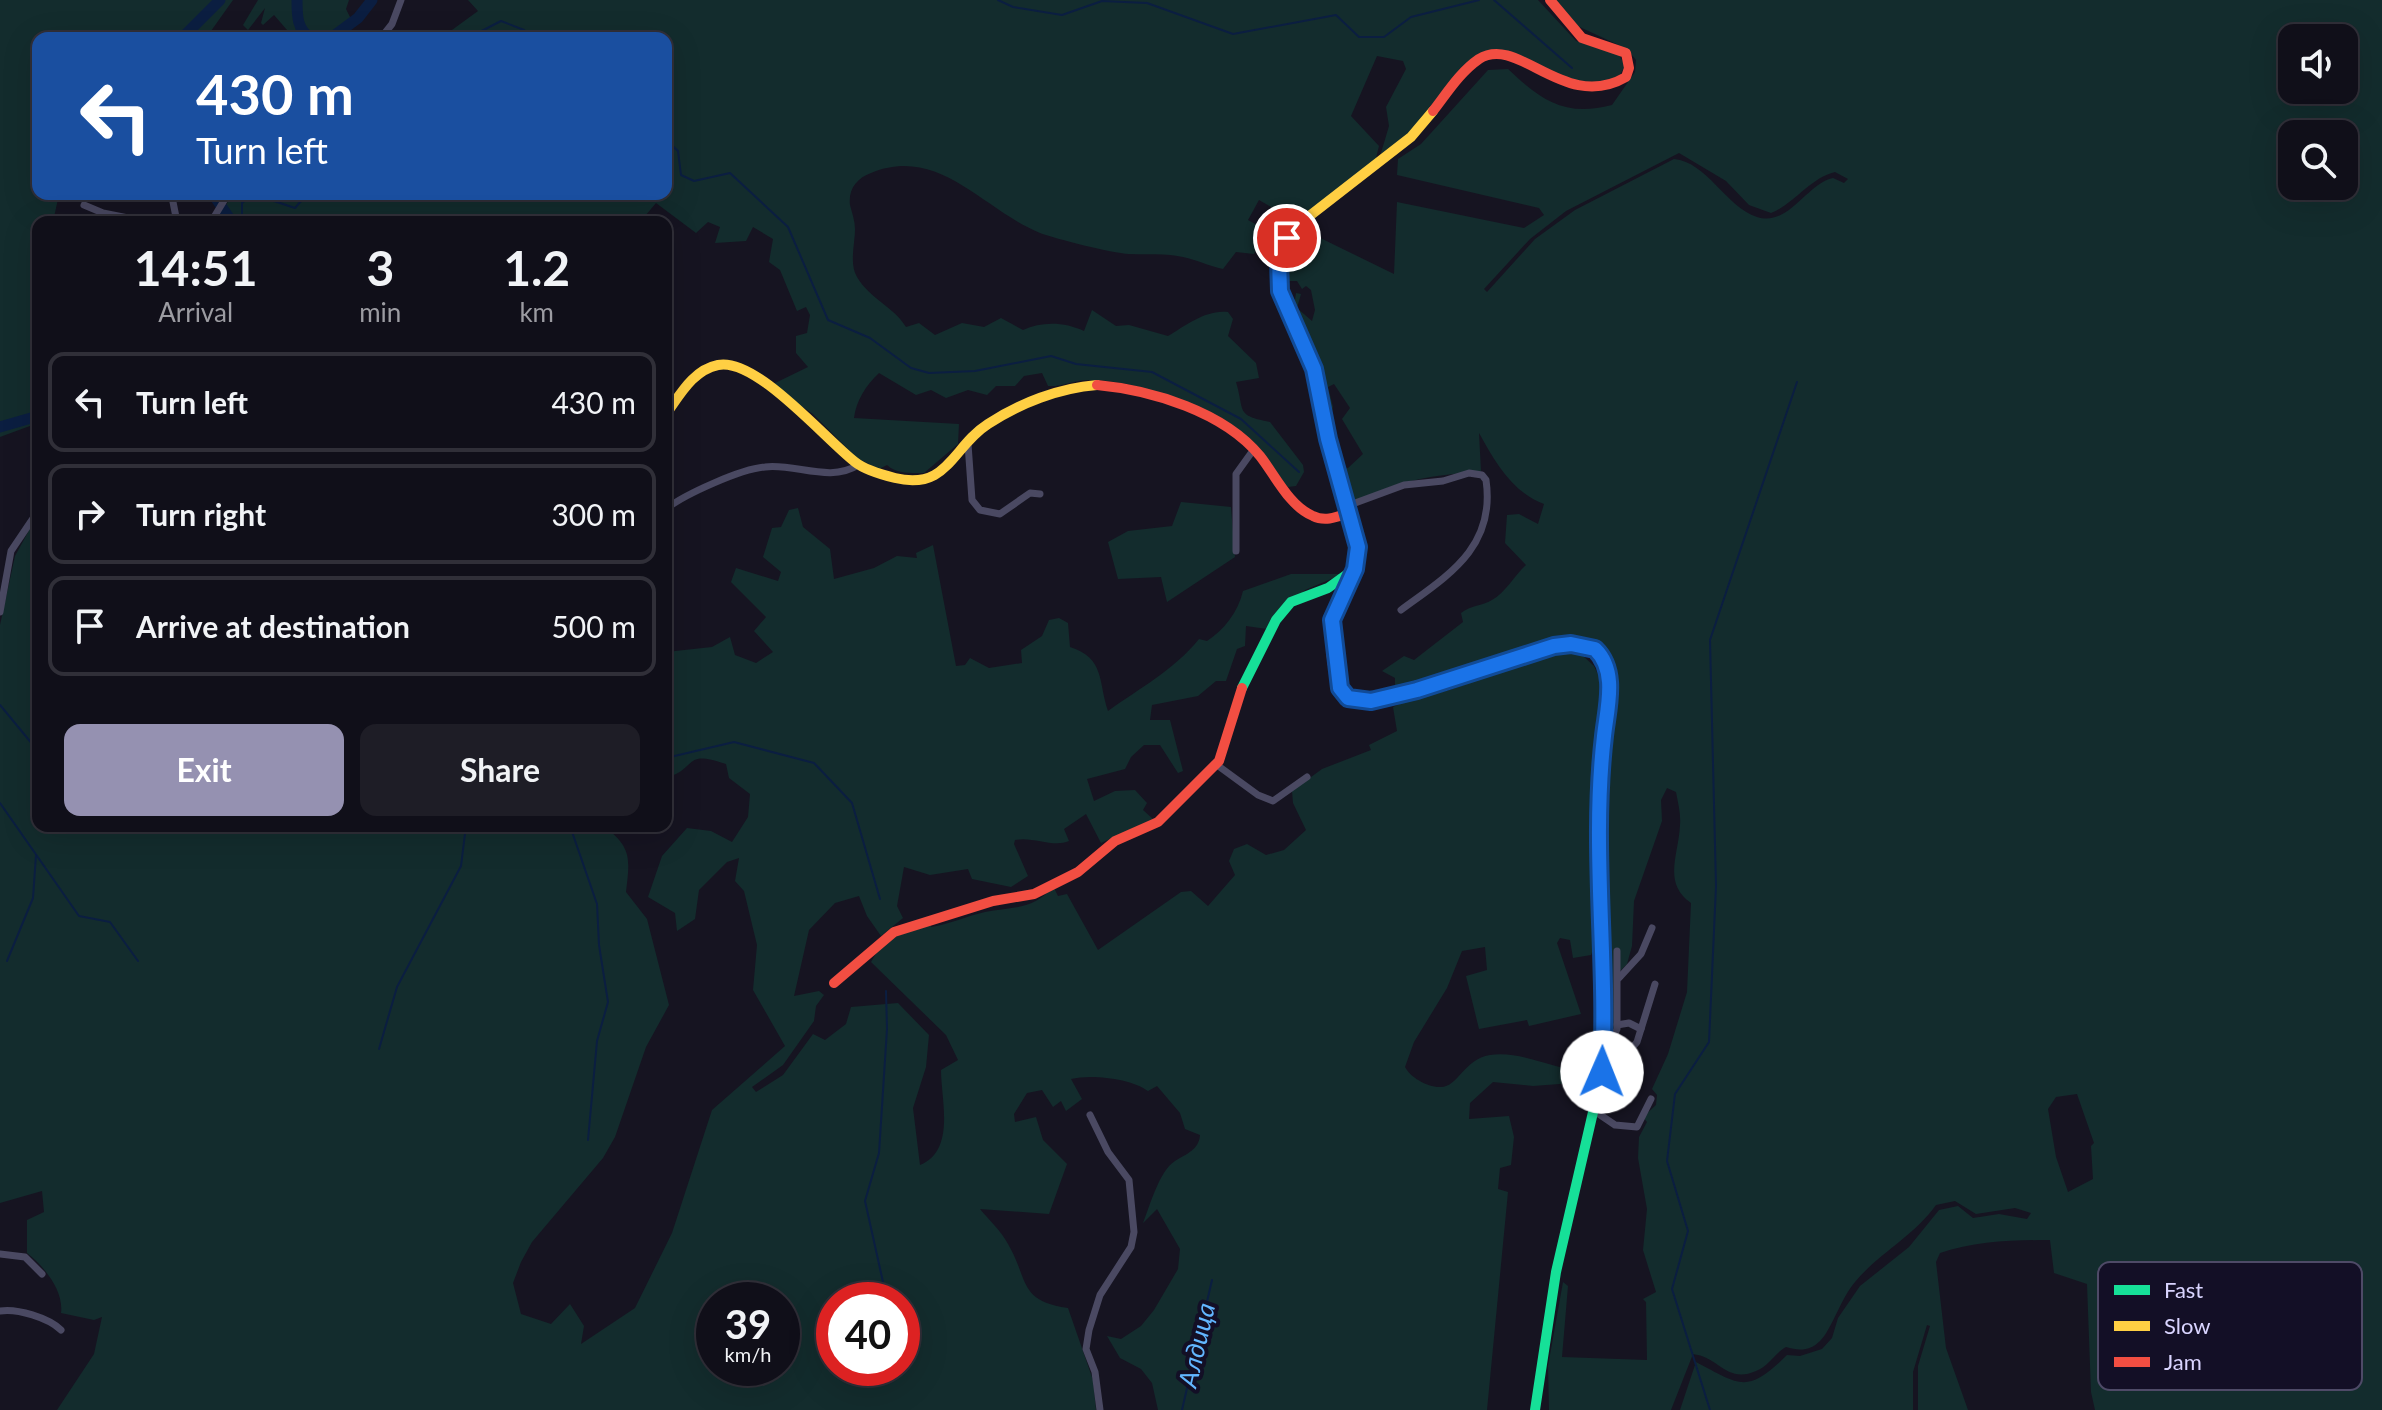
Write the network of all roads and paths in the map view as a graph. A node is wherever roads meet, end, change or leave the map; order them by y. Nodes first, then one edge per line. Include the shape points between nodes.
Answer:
1 (401, 0) edge
2 (1550, 0) edge
3 (386, 32) edge
4 (84, 205) dead end
5 (118, 216) edge
6 (672, 406) edge
7 (968, 444) junction
8 (1254, 449) junction
9 (858, 465) junction
10 (1040, 494) dead end
11 (672, 505) edge
12 (1348, 510) junction
13 (32, 520) edge
14 (1236, 551) dead end
15 (1355, 569) junction
16 (1401, 610) dead end
17 (0, 612) edge
18 (1217, 765) junction
19 (1307, 777) dead end
20 (1652, 928) dead end
21 (1617, 951) dead end
22 (1618, 980) junction
23 (834, 983) dead end
24 (1655, 984) dead end
25 (1617, 1025) junction
26 (1641, 1029) junction
27 (1603, 1040) junction
28 (1603, 1059) junction
29 (1651, 1099) dead end
30 (1593, 1110) junction
31 (1090, 1115) dead end
32 (0, 1254) edge
33 (42, 1274) dead end
34 (0, 1311) edge
35 (61, 1330) dead end
36 (1100, 1410) edge
37 (1535, 1410) edge

1 - 3 street
2 - 12 street via 1582,38 1626,53 1626,77 1610,87 1580,86 1501,54 1479,58 1410,138 1300,226 1283,248 1280,291 1314,369
4 - 5 street
6 - 9 street via 692,378 717,365 735,365 769,386
7 - 8 street via 978,431 1044,395 1094,385 1163,398
7 - 9 street via 952,463 921,482
7 - 10 street via 972,500 980,510 1000,514 1030,493
8 - 12 street via 1309,514 1331,519
8 - 14 street via 1236,474
9 - 11 street via 841,472 758,468
12 - 15 street via 1358,547
12 - 16 street via 1404,485 1469,473 1486,480 1477,542 1457,568
13 - 17 street via 11,551
15 - 18 street via 1328,588 1298,597 1276,620 1240,693
15 - 27 street via 1332,620 1337,681 1348,698 1371,701 1417,690 1554,646 1582,645 1602,656 1609,677 1600,768
18 - 19 street via 1269,801
18 - 23 street via 1158,822 1115,841 1078,872 1025,897 993,901 894,932
20 - 22 street via 1641,954
21 - 22 street
22 - 25 street
24 - 26 street
25 - 26 street
25 - 27 street via 1613,1042
26 - 28 street via 1614,1069
27 - 28 street
28 - 30 street
29 - 30 street via 1637,1127 1615,1125
30 - 37 street via 1548,1303
31 - 36 street via 1129,1180 1134,1232 1131,1247 1100,1295 1089,1330 1086,1349
32 - 33 street via 25,1257
34 - 35 street via 53,1323

